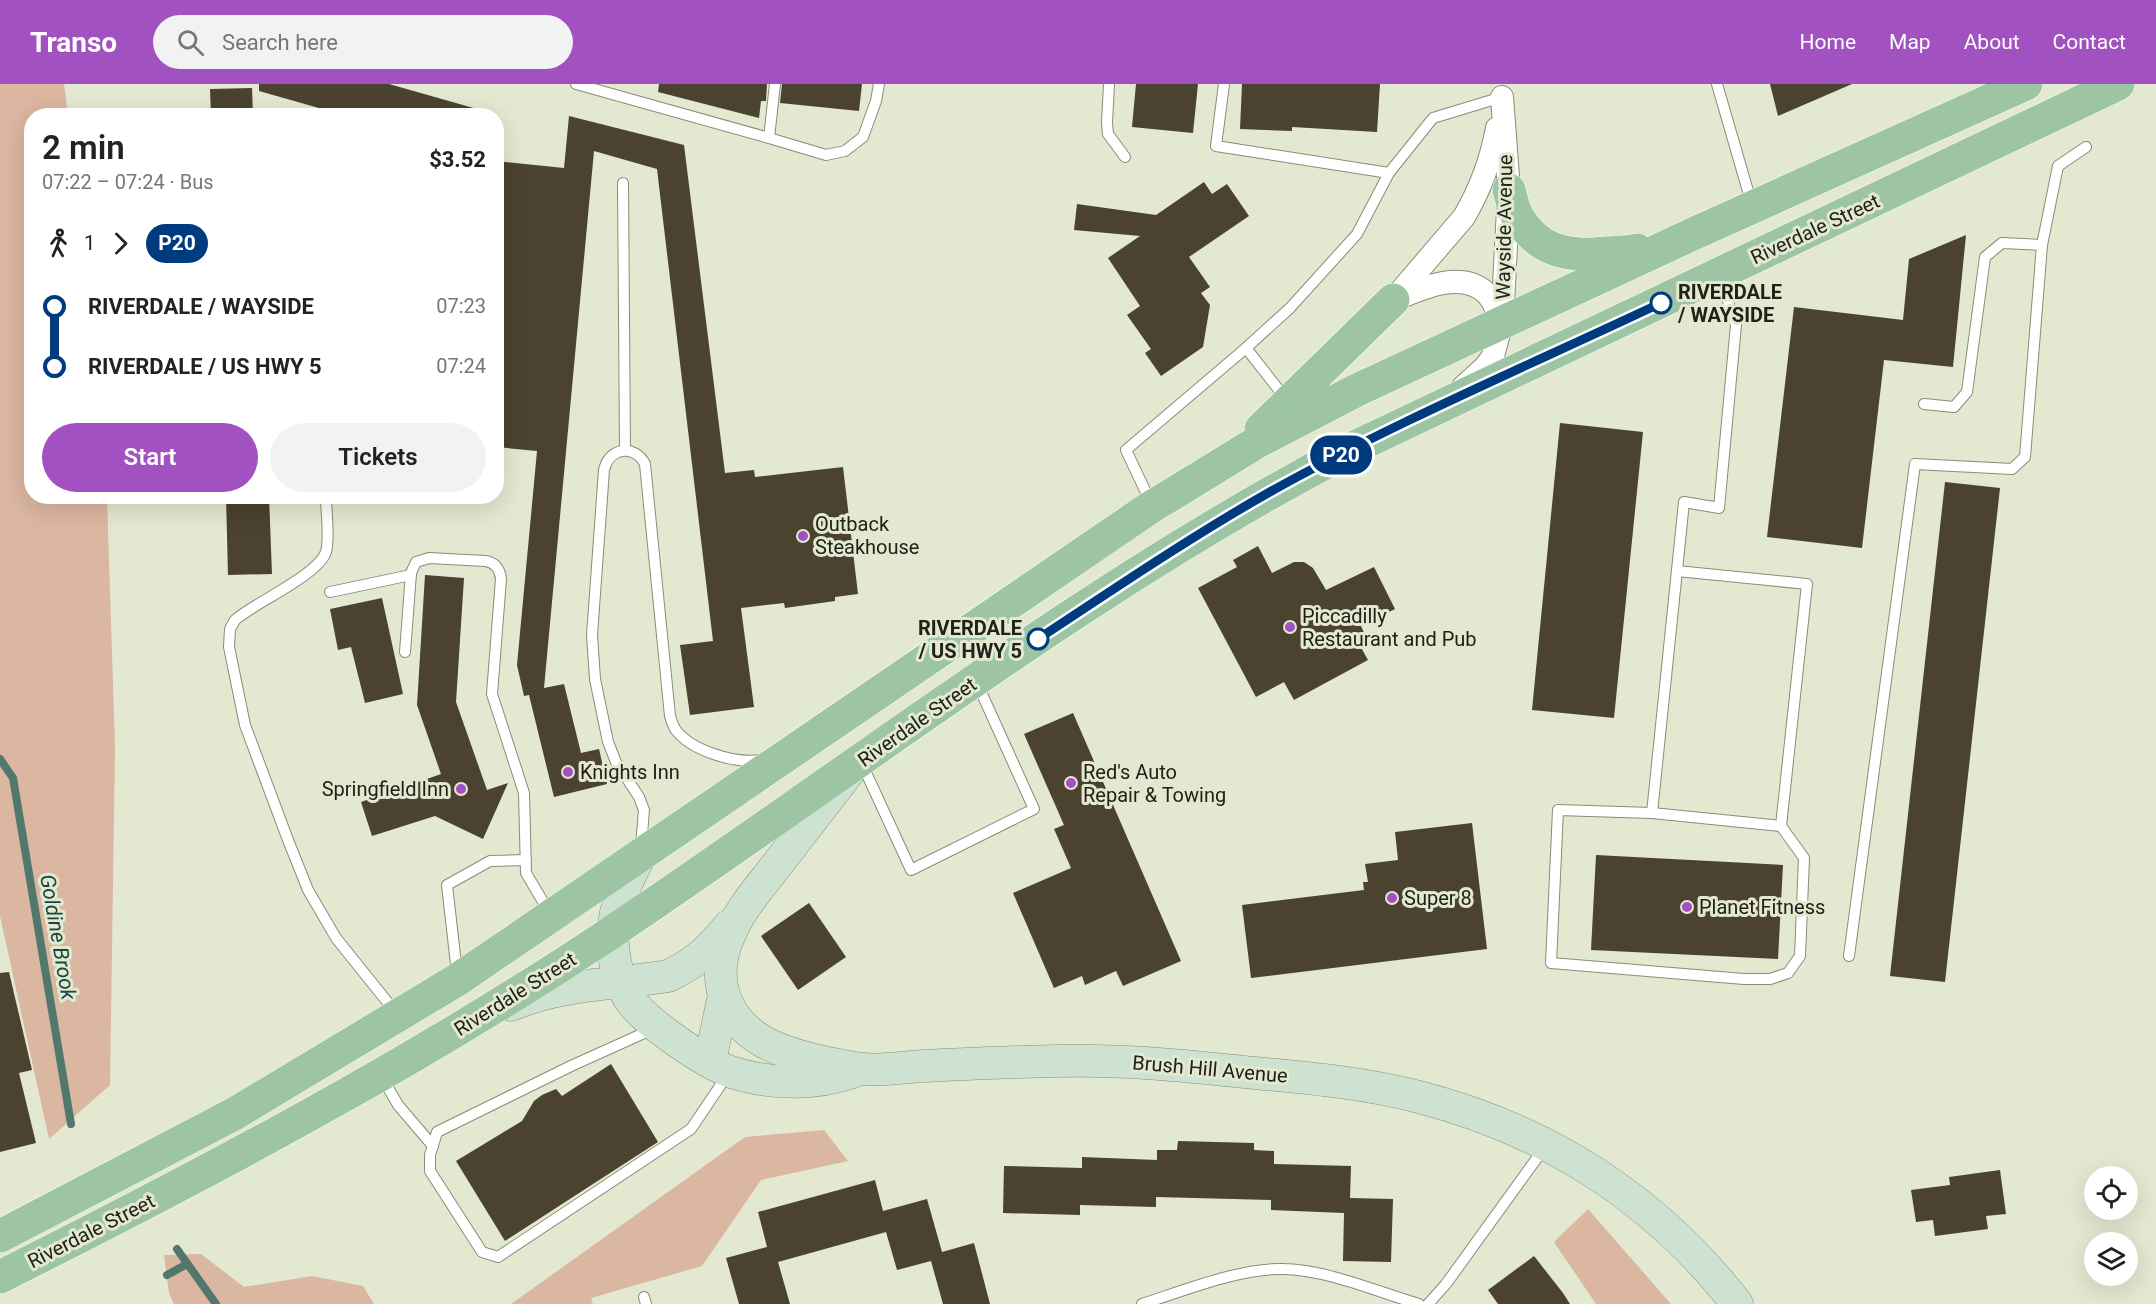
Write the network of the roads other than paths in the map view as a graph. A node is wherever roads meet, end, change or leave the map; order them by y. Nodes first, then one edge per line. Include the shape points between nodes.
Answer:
1 (576, 84) edge
2 (775, 84) edge
3 (879, 84) edge
4 (1109, 84) edge
5 (1224, 84) edge
6 (1717, 84) edge
7 (2026, 84) edge
8 (2118, 84) edge
9 (1503, 90) edge
10 (769, 138) junction
11 (2086, 147) dead end
12 (1125, 158) dead end
13 (1389, 174) junction
14 (623, 183) dead end
15 (1509, 190) junction
16 (1753, 208) junction
17 (1693, 234) junction
18 (2042, 245) junction
19 (1719, 275) junction
20 (1393, 300) junction
21 (1502, 322) junction
22 (1246, 348) junction
23 (1924, 404) dead end
24 (1444, 405) junction
25 (1294, 411) junction
26 (625, 450) junction
27 (326, 504) edge
28 (1153, 506) junction
29 (1677, 571) junction
30 (411, 575) junction
31 (330, 592) dead end
32 (405, 652) dead end
33 (976, 681) junction
34 (788, 756) junction
35 (857, 764) junction
36 (1653, 813) junction
37 (1780, 826) junction
38 (640, 855) junction
39 (526, 860) junction
40 (745, 907) junction
41 (552, 917) junction
42 (613, 931) junction
43 (1849, 956) dead end
44 (457, 980) junction
45 (622, 982) junction
46 (724, 994) junction
47 (399, 1017) junction
48 (466, 1024) junction
49 (657, 1026) junction
50 (720, 1066) junction
51 (862, 1069) junction
52 (381, 1074) junction
53 (1547, 1144) junction
54 (433, 1146) junction
55 (0, 1236) edge
56 (0, 1277) edge
57 (1142, 1304) edge
58 (1419, 1304) edge
59 (1428, 1304) edge
60 (1737, 1304) edge

1 - 10 lane
2 - 10 lane
3 - 10 lane via 863,137 845,151 826,155
4 - 12 lane via 1108,134
5 - 13 lane via 1216,146
6 - 16 lane
7 - 16 main road
8 - 19 main road, Riverdale Street
9 - 13 lane via 1433,118
9 - 15 street, Wayside Avenue
9 - 20 street, Wayside Avenue via 1489,163 1472,202
11 - 18 lane via 2058,166
13 - 22 lane via 1358,234 1290,308
14 - 26 lane
15 - 17 main road via 1516,215 1526,228 1546,246 1564,253 1631,251
15 - 21 street, Wayside Avenue
16 - 17 main road
17 - 21 main road
18 - 23 lane via 2002,243 1985,257 1967,392 1954,407
18 - 43 lane via 2025,458 2012,469 1915,464
19 - 24 main road, Riverdale Street
19 - 29 lane via 1736,325 1719,508 1684,502
20 - 21 street, Wayside Avenue via 1429,287 1467,283 1490,297
20 - 25 main road, Riverdale Street
21 - 24 street, Wayside Avenue via 1493,356
21 - 25 main road
22 - 25 lane
22 - 28 lane via 1126,450
24 - 33 main road, Riverdale Street via 1334,458 1216,524
25 - 28 main road, Riverdale Street via 1233,456
26 - 34 lane via 635,453 645,464 670,716 675,728 687,740 733,760 750,762
26 - 38 lane via 611,456 604,470 592,658 608,742 644,810
27 - 47 lane via 327,546 320,563 235,620 229,647 253,750 308,890 336,938
28 - 34 main road, Riverdale Street
29 - 36 lane
29 - 37 lane via 1807,584
30 - 31 lane
30 - 32 lane
30 - 39 lane via 416,562 429,558 489,562 499,571 492,694 524,793
33 - 35 main road, Riverdale Street
33 - 35 lane via 1034,809 911,870
34 - 38 main road, Riverdale Street
35 - 40 street, Brush Hill Avenue
35 - 42 main road, Riverdale Street
36 - 37 lane
36 - 37 lane via 1558,810 1551,963 1744,979 1770,979 1788,973 1800,956 1804,858
38 - 41 main road, Riverdale Street
38 - 42 street, Brush Hill Avenue via 618,899
39 - 41 lane via 528,879
39 - 44 lane via 490,861 447,885
40 - 45 street, Brush Hill Avenue via 708,952 684,969 669,976
40 - 46 street, Brush Hill Avenue via 722,958
41 - 44 main road, Riverdale Street
42 - 45 street, Brush Hill Avenue via 614,958
42 - 48 main road, Riverdale Street
44 - 47 main road, Riverdale Street
45 - 48 street, Brush Hill Avenue via 533,996
45 - 49 street, Brush Hill Avenue via 631,1001
46 - 50 street, Brush Hill Avenue
46 - 51 street, Brush Hill Avenue via 741,1023 767,1045 805,1058
47 - 55 main road, Riverdale Street via 234,1114
48 - 52 main road, Riverdale Street
49 - 50 street, Brush Hill Avenue
49 - 54 lane via 438,1132
50 - 51 street, Brush Hill Avenue via 752,1077 806,1082
50 - 54 lane via 691,1129 498,1257 482,1252 430,1171
51 - 53 street, Brush Hill Avenue via 1114,1060 1317,1079 1419,1097 1475,1114
52 - 54 lane via 398,1105
52 - 56 main road, Riverdale Street via 230,1158
53 - 59 lane
53 - 60 street, Brush Hill Avenue via 1602,1176 1651,1212
57 - 58 lane via 1249,1272 1283,1269 1317,1274

